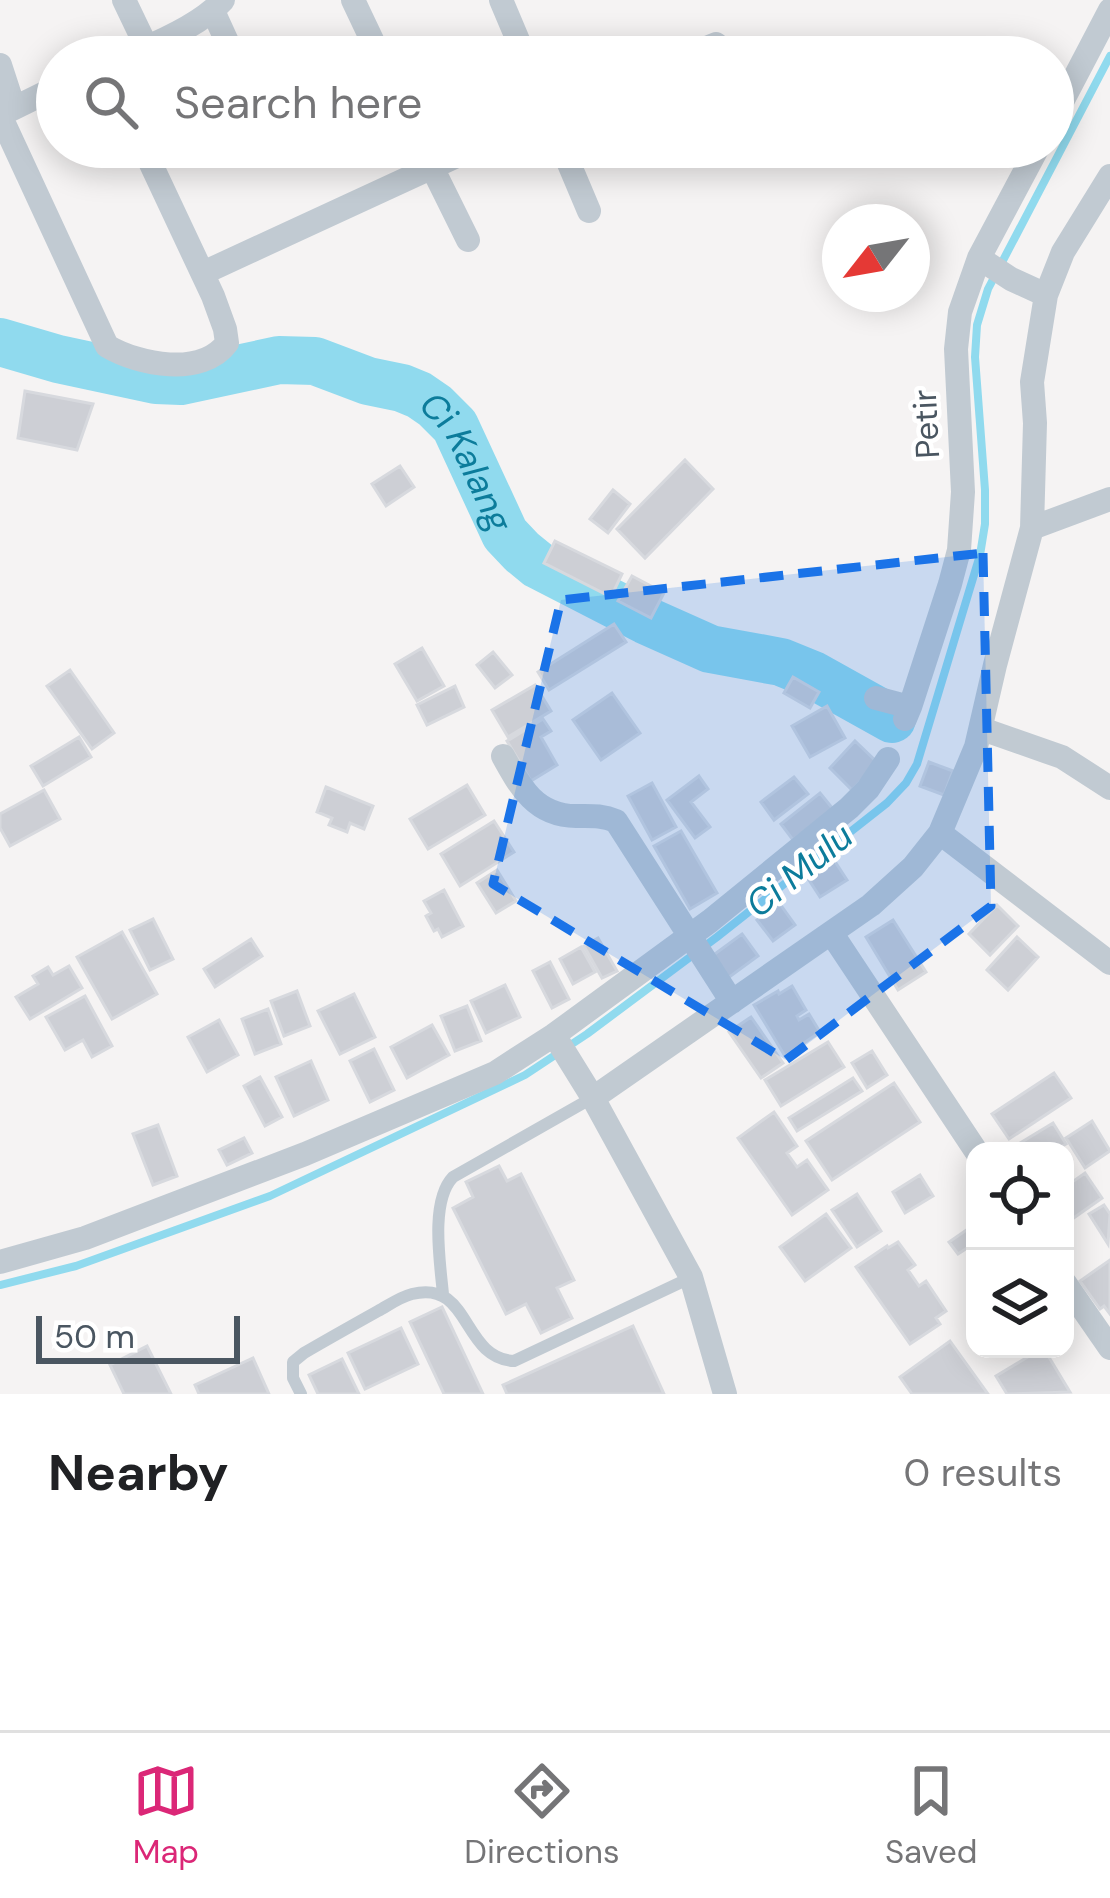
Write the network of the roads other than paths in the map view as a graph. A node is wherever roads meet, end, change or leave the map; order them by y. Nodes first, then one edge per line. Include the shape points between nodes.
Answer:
1 (124, 0) edge
2 (353, 0) edge
3 (501, 0) edge
4 (218, 6) edge
5 (1105, 17) edge
6 (132, 36) edge
7 (164, 36) edge
8 (227, 36) edge
9 (370, 36) edge
10 (516, 36) edge
11 (0, 65) edge
12 (1074, 78) edge
13 (36, 98) edge
14 (5, 113) edge
15 (153, 168) edge
16 (407, 168) edge
17 (432, 168) edge
18 (571, 168) edge
19 (1028, 168) edge
20 (1110, 176) edge
21 (589, 211) dead end
22 (468, 240) dead end
23 (983, 261) junction
24 (202, 273) junction
25 (1046, 295) junction
26 (1110, 499) edge
27 (1032, 528) junction
28 (876, 698) dead end
29 (979, 737) junction
30 (503, 756) dead end
31 (888, 759) dead end
32 (1110, 788) edge
33 (940, 832) junction
34 (832, 934) junction
35 (696, 948) junction
36 (1110, 963) edge
37 (732, 1002) junction
38 (556, 1038) junction
39 (593, 1098) junction
40 (970, 1142) edge
41 (0, 1262) edge
42 (692, 1277) junction
43 (443, 1294) junction
44 (1074, 1296) edge
45 (1110, 1348) edge
46 (301, 1394) edge
47 (725, 1394) edge

1 - 6 street
2 - 9 street
3 - 10 street
4 - 7 street
4 - 8 street
5 - 12 street
11 - 14 street
13 - 14 street
14 - 24 street via 107,346 156,362 193,364 217,355 227,337
15 - 24 street
16 - 24 street
17 - 22 street
18 - 21 street
19 - 23 street, Petir
20 - 25 street
23 - 25 street
23 - 28 street, Petir via 956,332 963,492 950,584 908,713
25 - 27 street via 1032,382
26 - 27 street
27 - 29 street
29 - 32 street via 1062,757
29 - 33 street
30 - 35 street via 542,808 616,821
31 - 35 street via 849,808
33 - 34 street via 889,890
33 - 36 street
34 - 37 street
34 - 40 street
35 - 37 street
35 - 38 street
37 - 39 street
38 - 39 street
38 - 41 street via 323,1147 86,1238
39 - 42 street
39 - 43 lane via 446,1184 439,1218
42 - 43 lane via 514,1361 484,1347
42 - 47 street
43 - 46 lane via 411,1294 304,1353 292,1370
44 - 45 street

